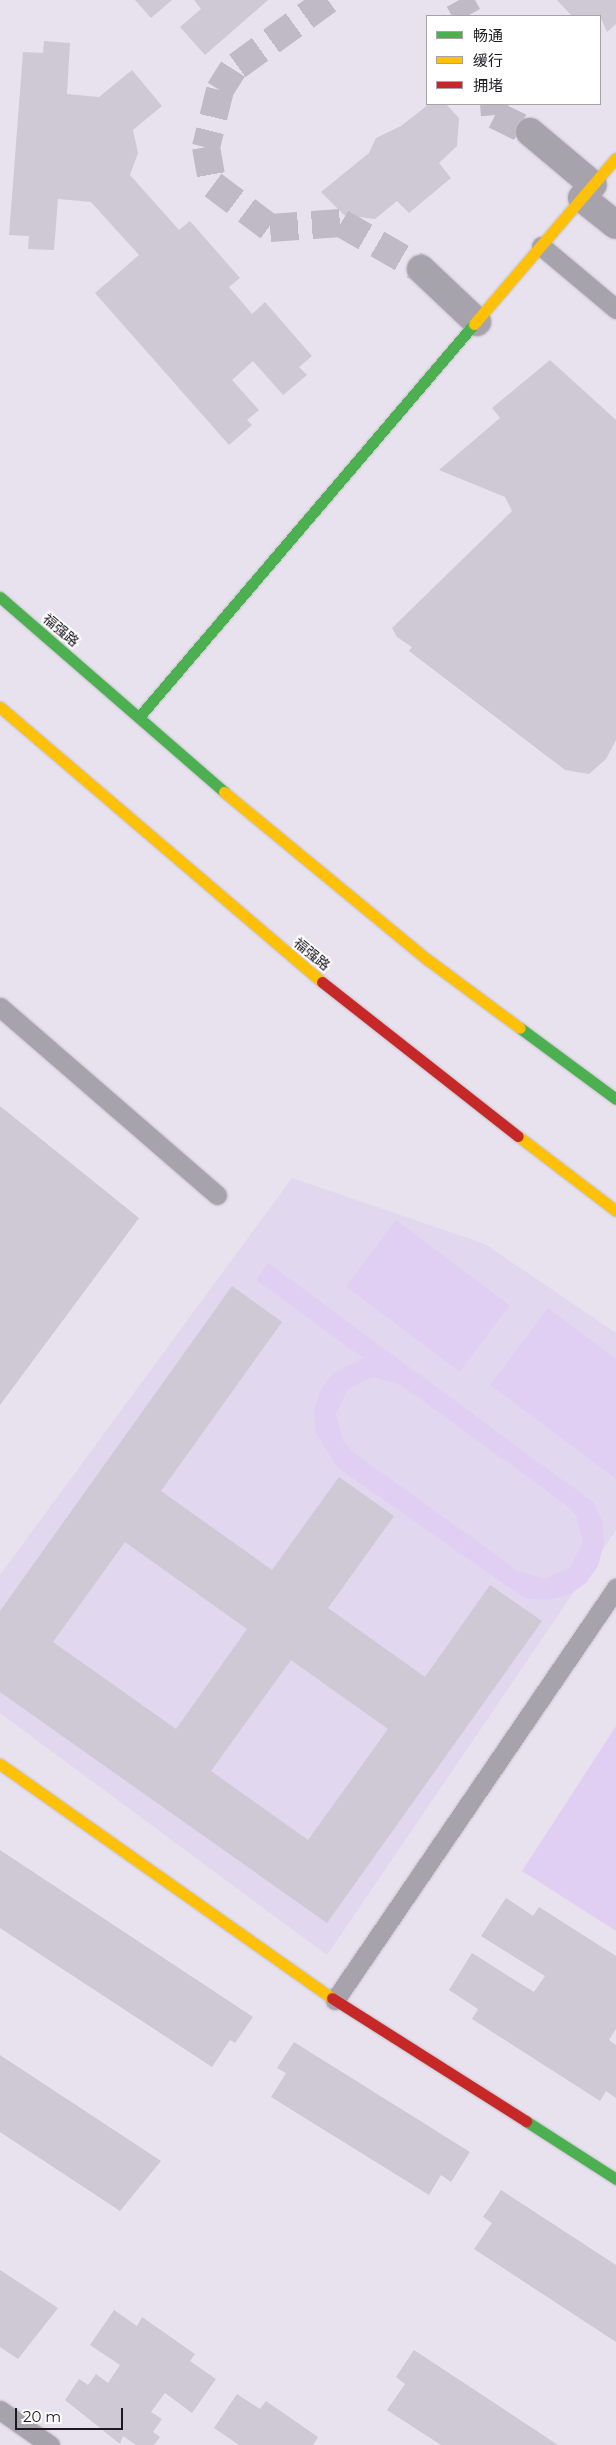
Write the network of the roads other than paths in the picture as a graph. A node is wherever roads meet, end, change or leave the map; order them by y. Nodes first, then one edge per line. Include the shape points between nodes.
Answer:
1 (530, 132) tunnel mouth
2 (616, 158) edge
3 (588, 192) junction
4 (616, 225) edge
5 (541, 246) junction
6 (421, 269) tunnel mouth
7 (616, 310) edge
8 (477, 322) junction
9 (0, 597) edge
10 (0, 707) edge
11 (139, 717) junction
12 (0, 1007) edge
13 (616, 1099) edge
14 (217, 1195) dead end
15 (616, 1211) edge
16 (616, 1588) edge
17 (0, 1764) edge
18 (335, 2000) junction
19 (616, 2179) edge
20 (0, 2410) edge
21 (50, 2445) edge

1 - 3 street
2 - 3 main road
3 - 4 street
3 - 5 main road
5 - 7 lane
5 - 8 main road
6 - 8 street
8 - 11 main road
9 - 11 main road, 福强路
10 - 15 main road, 福强路 via 218,896 409,1054
11 - 13 main road, 福强路 via 284,844 428,960
12 - 14 lane
16 - 18 lane
17 - 18 main road
18 - 19 main road
20 - 21 lane

